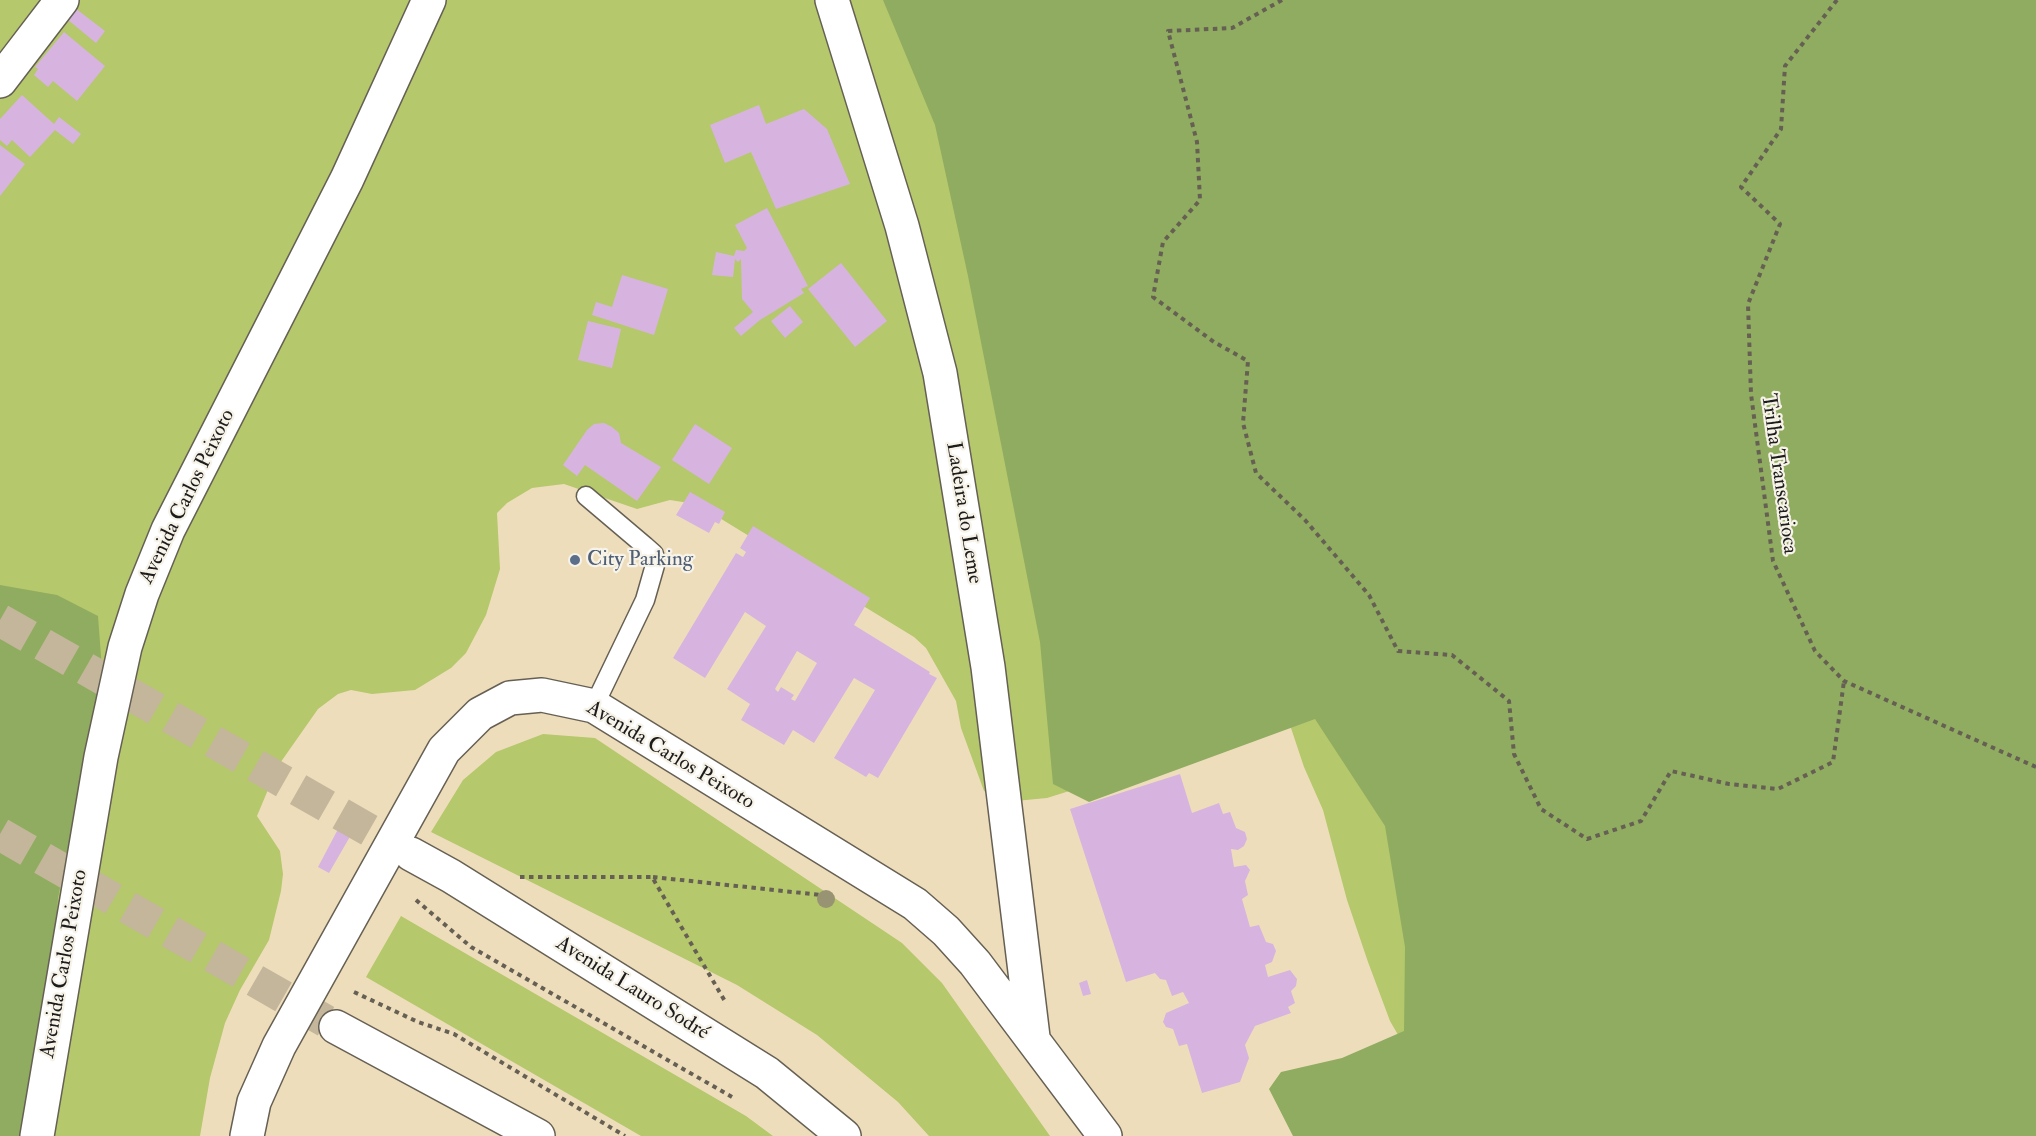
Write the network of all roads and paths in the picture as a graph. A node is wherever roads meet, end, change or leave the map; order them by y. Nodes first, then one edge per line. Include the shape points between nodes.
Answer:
1 (62, 0) edge
2 (429, 0) edge
3 (832, 0) edge
4 (1282, 0) edge
5 (1837, 0) edge
6 (0, 81) edge
7 (586, 496) dead end
8 (1844, 681) junction
9 (594, 706) junction
10 (2036, 767) edge
11 (411, 854) tunnel mouth
12 (510, 877) dead end
13 (652, 877) junction
14 (831, 896) dead end
15 (413, 898) dead end
16 (354, 992) dead end
17 (731, 1011) dead end
18 (336, 1027) tunnel mouth
19 (1034, 1038) junction
20 (741, 1102) dead end
21 (37, 1136) edge
22 (247, 1136) edge
23 (538, 1136) edge
24 (625, 1136) edge
25 (844, 1136) edge
26 (1105, 1136) edge

1 - 6 main road
2 - 21 main road, Avenida Carlos Peixoto via 347,179 168,530 142,594 125,647 101,757
3 - 19 main road, Ladeira do Leme via 902,226 940,374 988,667
4 - 8 path via 1232,28 1168,31 1197,142 1200,200 1163,242 1153,297 1214,342 1248,361 1243,423 1256,473 1305,520 1369,595 1398,651 1452,655 1509,701 1514,754 1541,809 1587,840 1641,821 1671,771 1730,784 1778,789 1833,762
5 - 8 path, Trilha Transcarioca via 1785,66 1781,129 1741,187 1780,224 1748,304 1751,394 1773,561 1815,651
7 - 9 lane via 654,554 655,565 645,600
8 - 10 path
9 - 19 main road, Avenida Carlos Peixoto via 915,904 975,963
9 - 22 main road, Avenida Carlos Peixoto via 542,694 510,698 480,714 444,750 279,1046 254,1102
11 - 25 main road, Avenida Lauro Sodré via 767,1073
12 - 13 path
13 - 14 path
13 - 17 path
15 - 20 path via 471,947
16 - 24 path via 454,1034
18 - 23 main road
19 - 26 main road, Avenida Carlos Peixoto

